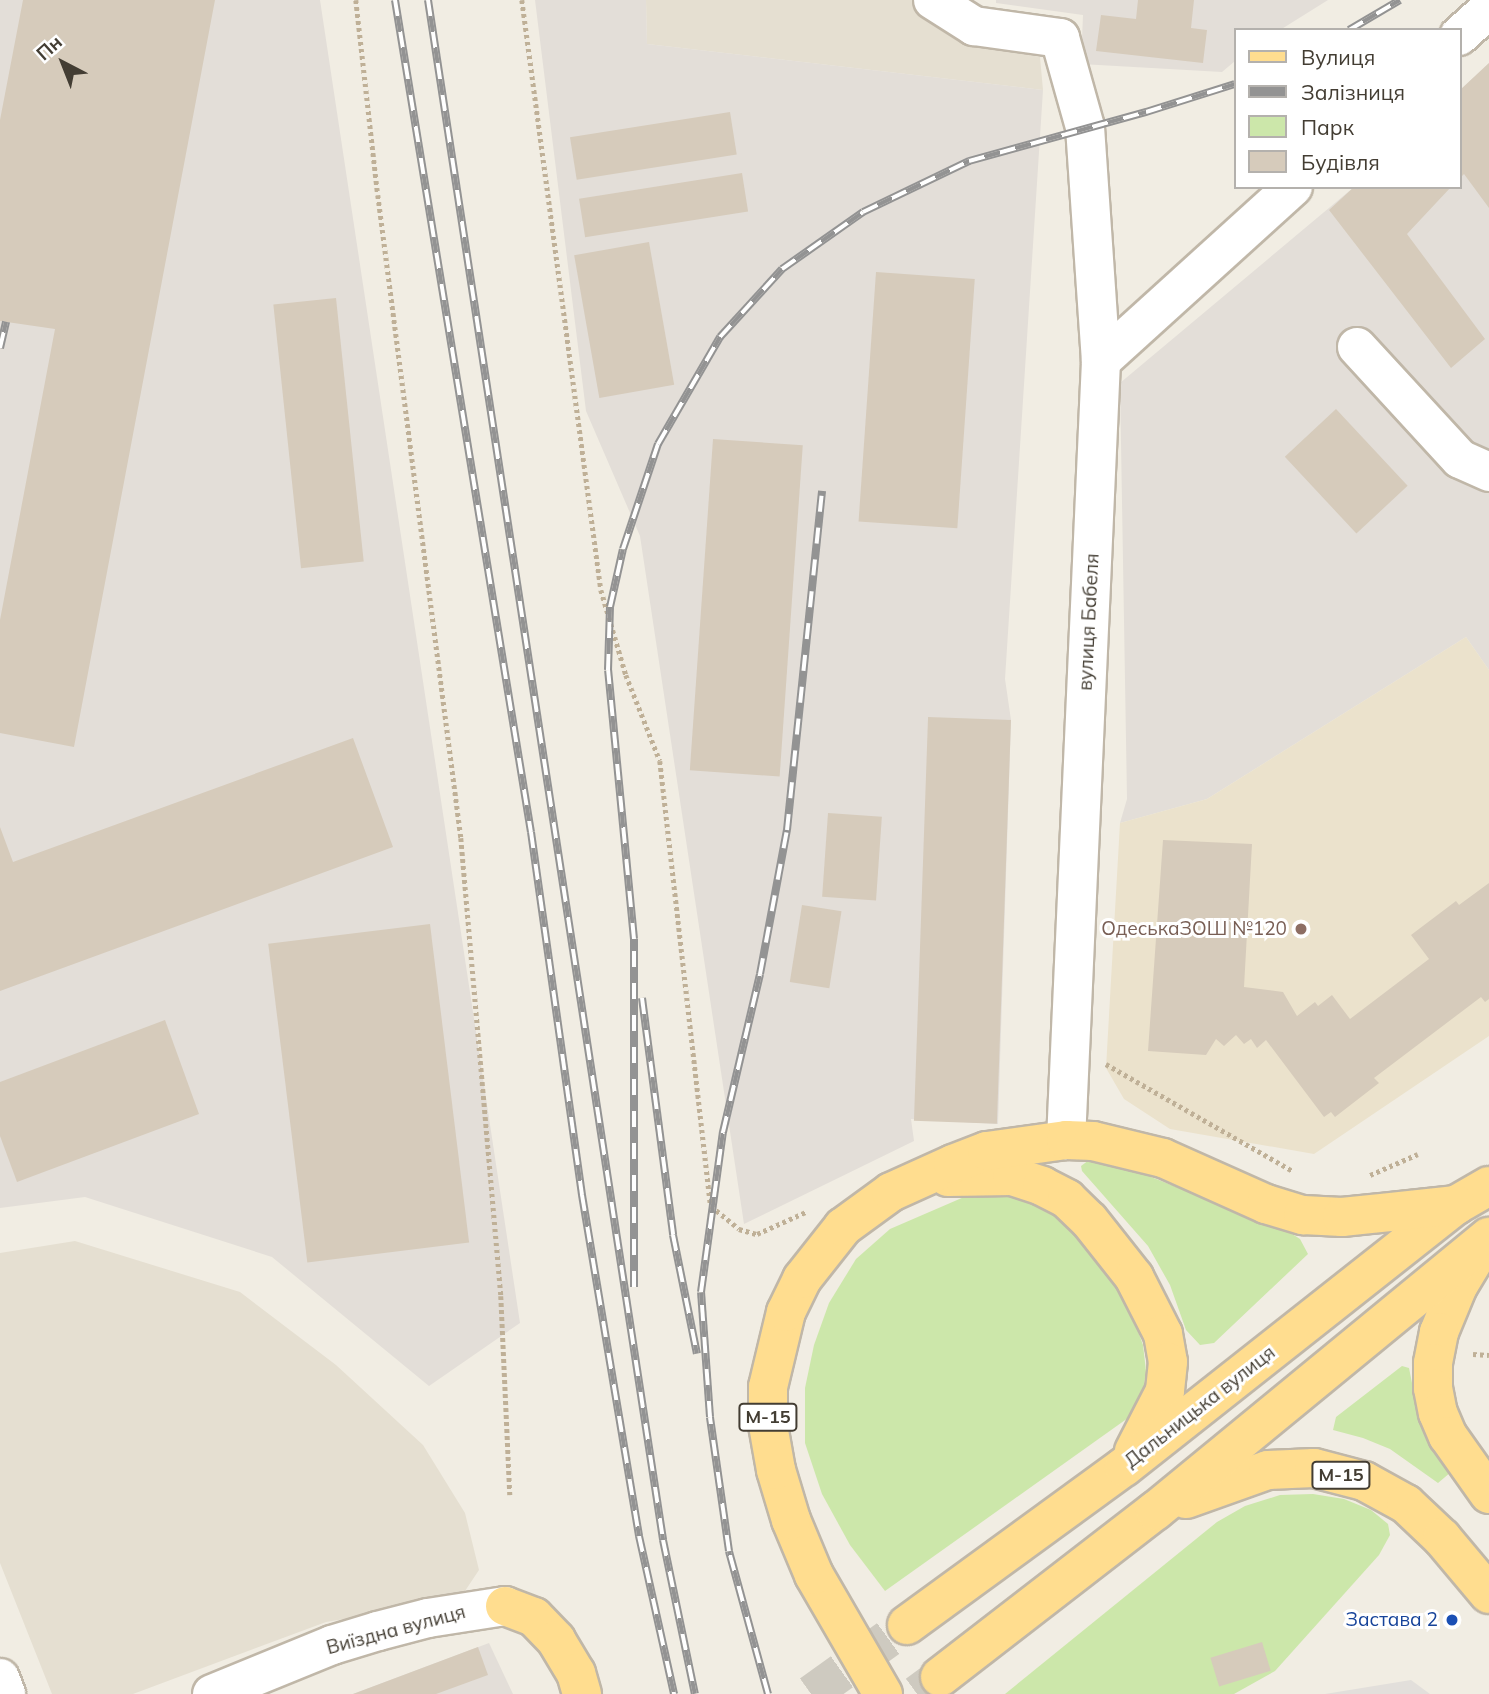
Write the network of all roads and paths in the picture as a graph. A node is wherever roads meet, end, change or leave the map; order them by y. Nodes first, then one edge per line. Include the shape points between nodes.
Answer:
1 (356, 0) edge
2 (522, 0) edge
3 (933, 0) edge
4 (1489, 9) edge
5 (1461, 34) edge
6 (1291, 189) edge
7 (1357, 347) dead end
8 (1101, 361) junction
9 (1489, 472) edge
10 (1099, 1061) dead end
11 (1066, 1140) junction
12 (1418, 1154) dead end
13 (1298, 1174) dead end
14 (1368, 1176) dead end
15 (922, 1178) junction
16 (1489, 1186) edge
17 (1456, 1205) junction
18 (712, 1206) dead end
19 (1489, 1238) edge
20 (1465, 1354) dead end
21 (1489, 1355) edge
22 (1124, 1467) junction
23 (1489, 1494) edge
24 (510, 1495) dead end
25 (1155, 1511) junction
26 (1489, 1594) edge
27 (505, 1606) joint
28 (907, 1625) tunnel mouth
29 (940, 1676) tunnel mouth
30 (0, 1678) edge
31 (6, 1694) edge
32 (212, 1694) edge
33 (582, 1694) edge
34 (883, 1694) edge

1 - 24 path via 461,838 501,1296
2 - 18 path via 601,590 626,675 660,761
3 - 8 street, вулиця Бабеля via 974,26 1060,38 1085,127
4 - 5 street
6 - 8 street
7 - 9 street via 1460,459
8 - 11 street, вулиця Бабеля
10 - 13 path
11 - 15 main road via 987,1152
11 - 17 main road via 1093,1141 1163,1158 1266,1204 1303,1215 1342,1217
12 - 14 path
15 - 22 main road, М-15 via 1012,1176 1042,1186 1067,1199 1089,1220 1134,1277 1163,1334 1168,1362 1165,1391
15 - 34 main road, М-15 via 865,1208 821,1250 786,1312 768,1387 768,1425 791,1520 814,1575
16 - 17 main road, Дальницька вулиця
17 - 22 main road, Дальницька вулиця
19 - 23 main road via 1458,1286 1439,1332 1433,1363 1438,1413 1448,1436
19 - 25 main road
20 - 21 path
22 - 28 main road, Дальницька вулиця / М-15
25 - 26 main road, М-15 via 1268,1470 1314,1468 1364,1481 1406,1504
25 - 29 main road, М-15
27 - 32 street, Виїздна вулиця via 428,1618 343,1642
27 - 33 main road via 534,1617 556,1640 576,1673
30 - 31 street

